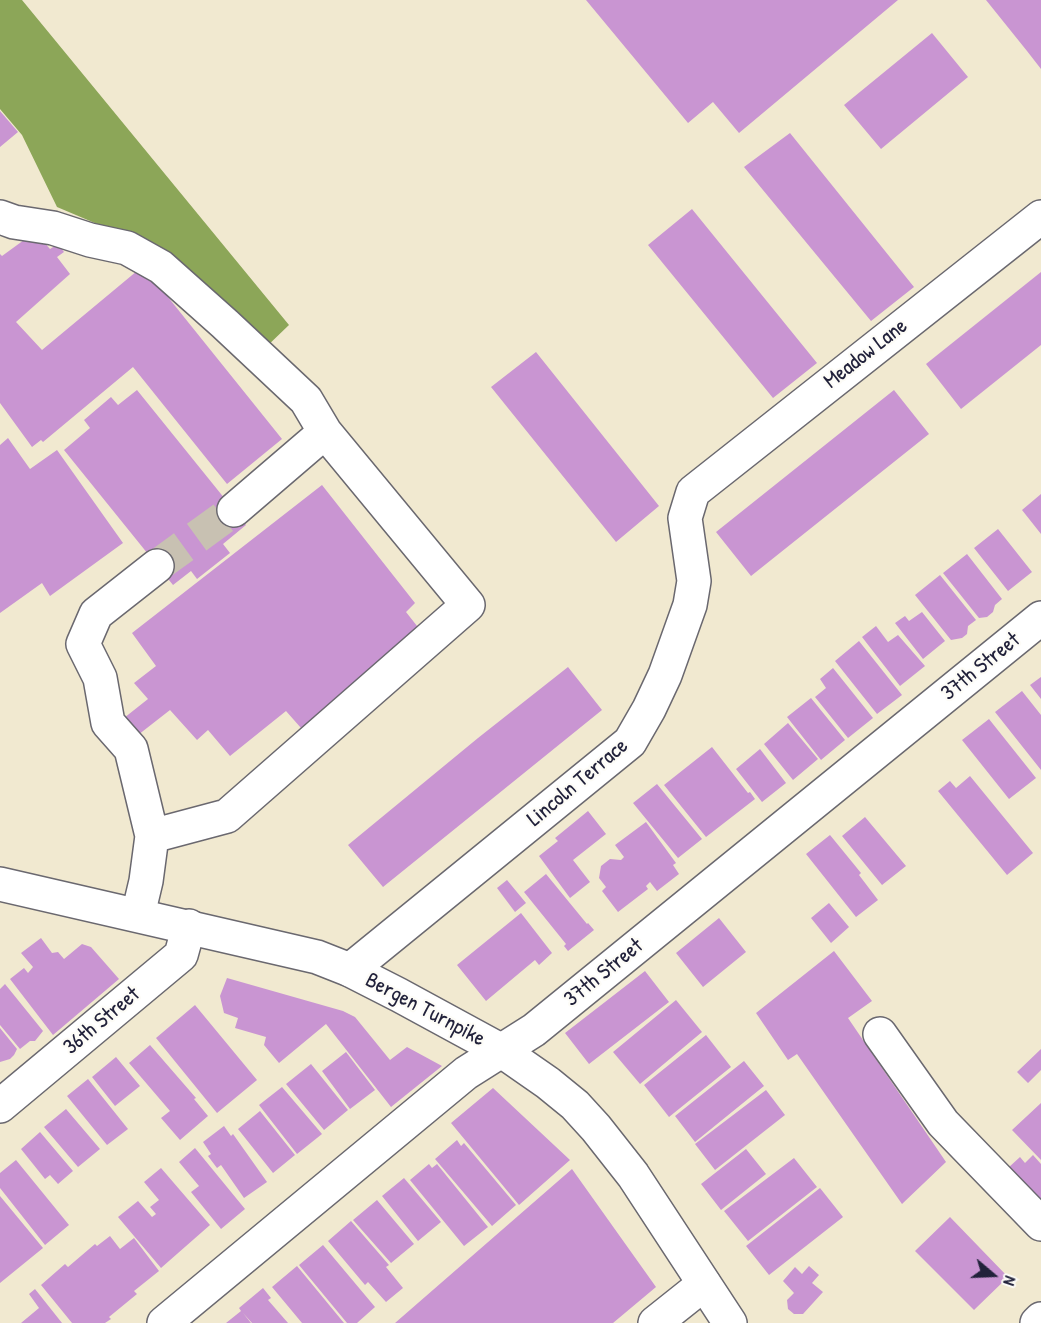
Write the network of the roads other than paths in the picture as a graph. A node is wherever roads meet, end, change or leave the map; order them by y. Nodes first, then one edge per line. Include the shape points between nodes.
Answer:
1 (0, 217) edge
2 (1041, 217) edge
3 (325, 432) junction
4 (693, 492) joint
5 (234, 510) tunnel mouth
6 (157, 566) tunnel mouth
7 (1041, 618) edge
8 (152, 836) junction
9 (0, 884) edge
10 (138, 915) junction
11 (189, 926) junction
12 (350, 970) junction
13 (880, 1034) dead end
14 (502, 1051) junction
15 (0, 1106) edge
16 (1041, 1224) edge
17 (704, 1284) junction
18 (1041, 1319) edge
19 (164, 1323) edge
20 (655, 1323) edge
21 (730, 1323) edge
22 (1037, 1323) edge

1 - 3 street via 127,248 161,267 306,400
2 - 4 street, Meadow Lane
3 - 5 street
3 - 8 street via 468,605 227,816
4 - 12 street, Lincoln Terrace via 685,518 694,581 690,605 665,675 630,742
6 - 8 street via 96,614 83,644 100,678 108,723 132,749
7 - 14 street, 37th Street via 534,1030
8 - 10 street
9 - 10 street, Bergen Turnpike
10 - 11 street, Bergen Turnpike
11 - 12 street, Bergen Turnpike via 316,957
11 - 15 street, 36th Street via 181,955
12 - 14 street, Bergen Turnpike
13 - 16 street via 943,1123
14 - 17 street, Bergen Turnpike via 575,1105 596,1128 633,1175
14 - 19 street, 37th Street via 466,1073
17 - 20 street
17 - 21 street, Bergen Turnpike
18 - 22 street

